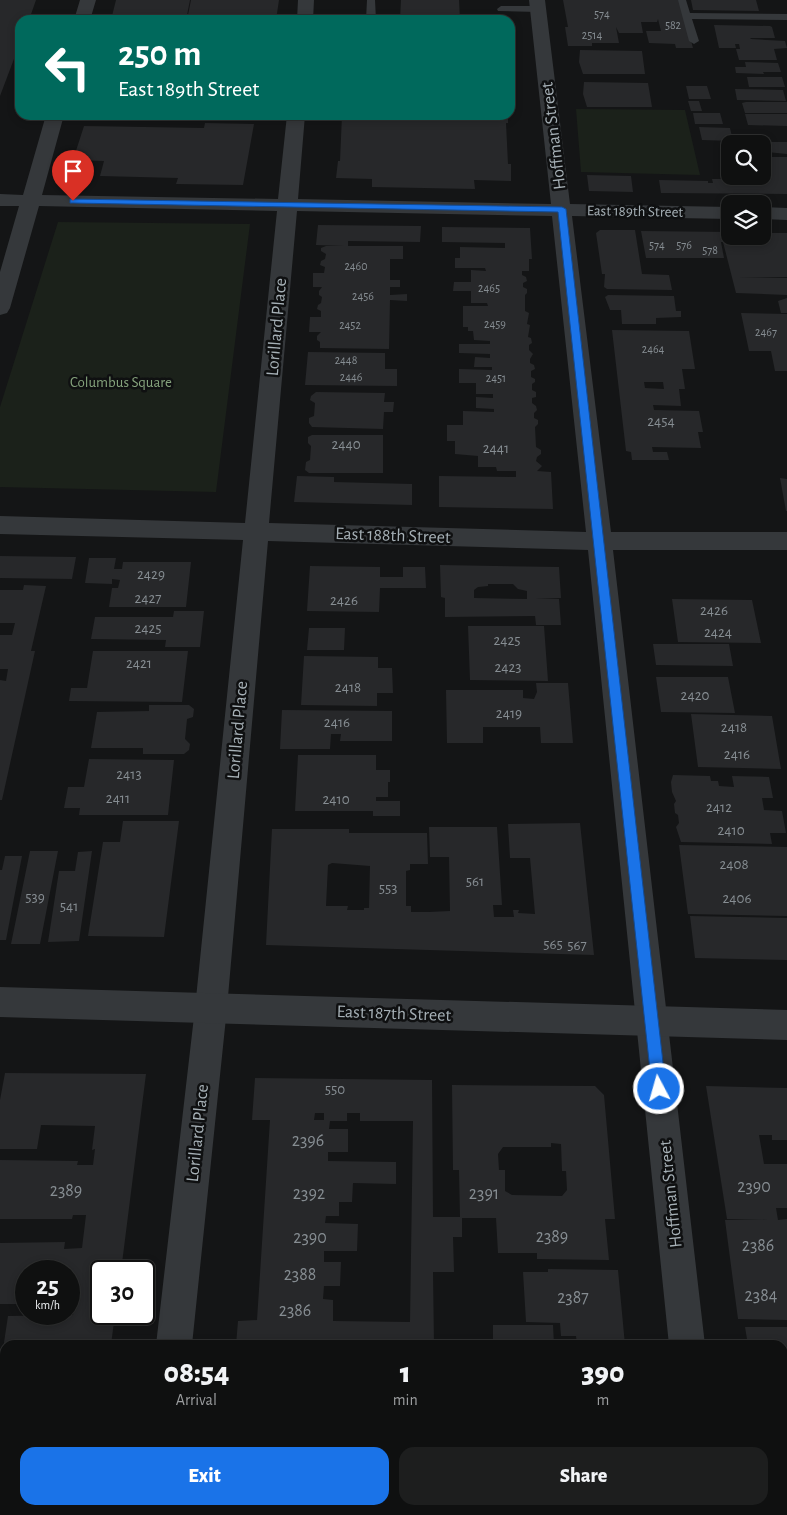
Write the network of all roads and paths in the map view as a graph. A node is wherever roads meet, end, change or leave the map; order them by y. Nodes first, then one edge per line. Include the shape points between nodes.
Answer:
1 (88, 0) edge
2 (306, 0) edge
3 (370, 0) edge
4 (682, 0) edge
5 (499, 5) edge
6 (538, 5) edge
7 (84, 15) edge
8 (305, 15) edge
9 (371, 15) edge
10 (687, 16) junction
11 (787, 17) edge
12 (694, 40) dead end
13 (55, 120) edge
14 (295, 120) edge
15 (0, 200) edge
16 (32, 200) junction
17 (287, 204) junction
18 (562, 209) junction
19 (721, 213) edge
20 (771, 213) edge
21 (787, 214) edge
22 (0, 308) edge
23 (0, 525) edge
24 (256, 531) junction
25 (599, 541) junction
26 (787, 542) edge
27 (0, 1002) edge
28 (211, 1008) junction
29 (651, 1021) junction
30 (787, 1026) edge
31 (175, 1340) edge
32 (686, 1340) edge

1 - 7 street
2 - 8 street
3 - 9 lane
4 - 10 lane
5 - 6 lane
6 - 18 street, Hoffman Street
10 - 11 lane
10 - 12 lane
13 - 16 street
14 - 17 street, Lorillard Place
15 - 16 street, East 189th Street
16 - 17 street, East 189th Street
16 - 22 street
17 - 18 street, East 189th Street
17 - 24 street, Lorillard Place
18 - 19 street, East 189th Street
18 - 25 street, Hoffman Street
20 - 21 street
23 - 24 street, East 188th Street
24 - 25 street, East 188th Street
24 - 28 street, Lorillard Place
25 - 26 street, East 188th Street
25 - 29 street, Hoffman Street
27 - 28 street, East 187th Street
28 - 29 street, East 187th Street
28 - 31 street, Lorillard Place
29 - 30 street, East 187th Street
29 - 32 street, Hoffman Street

